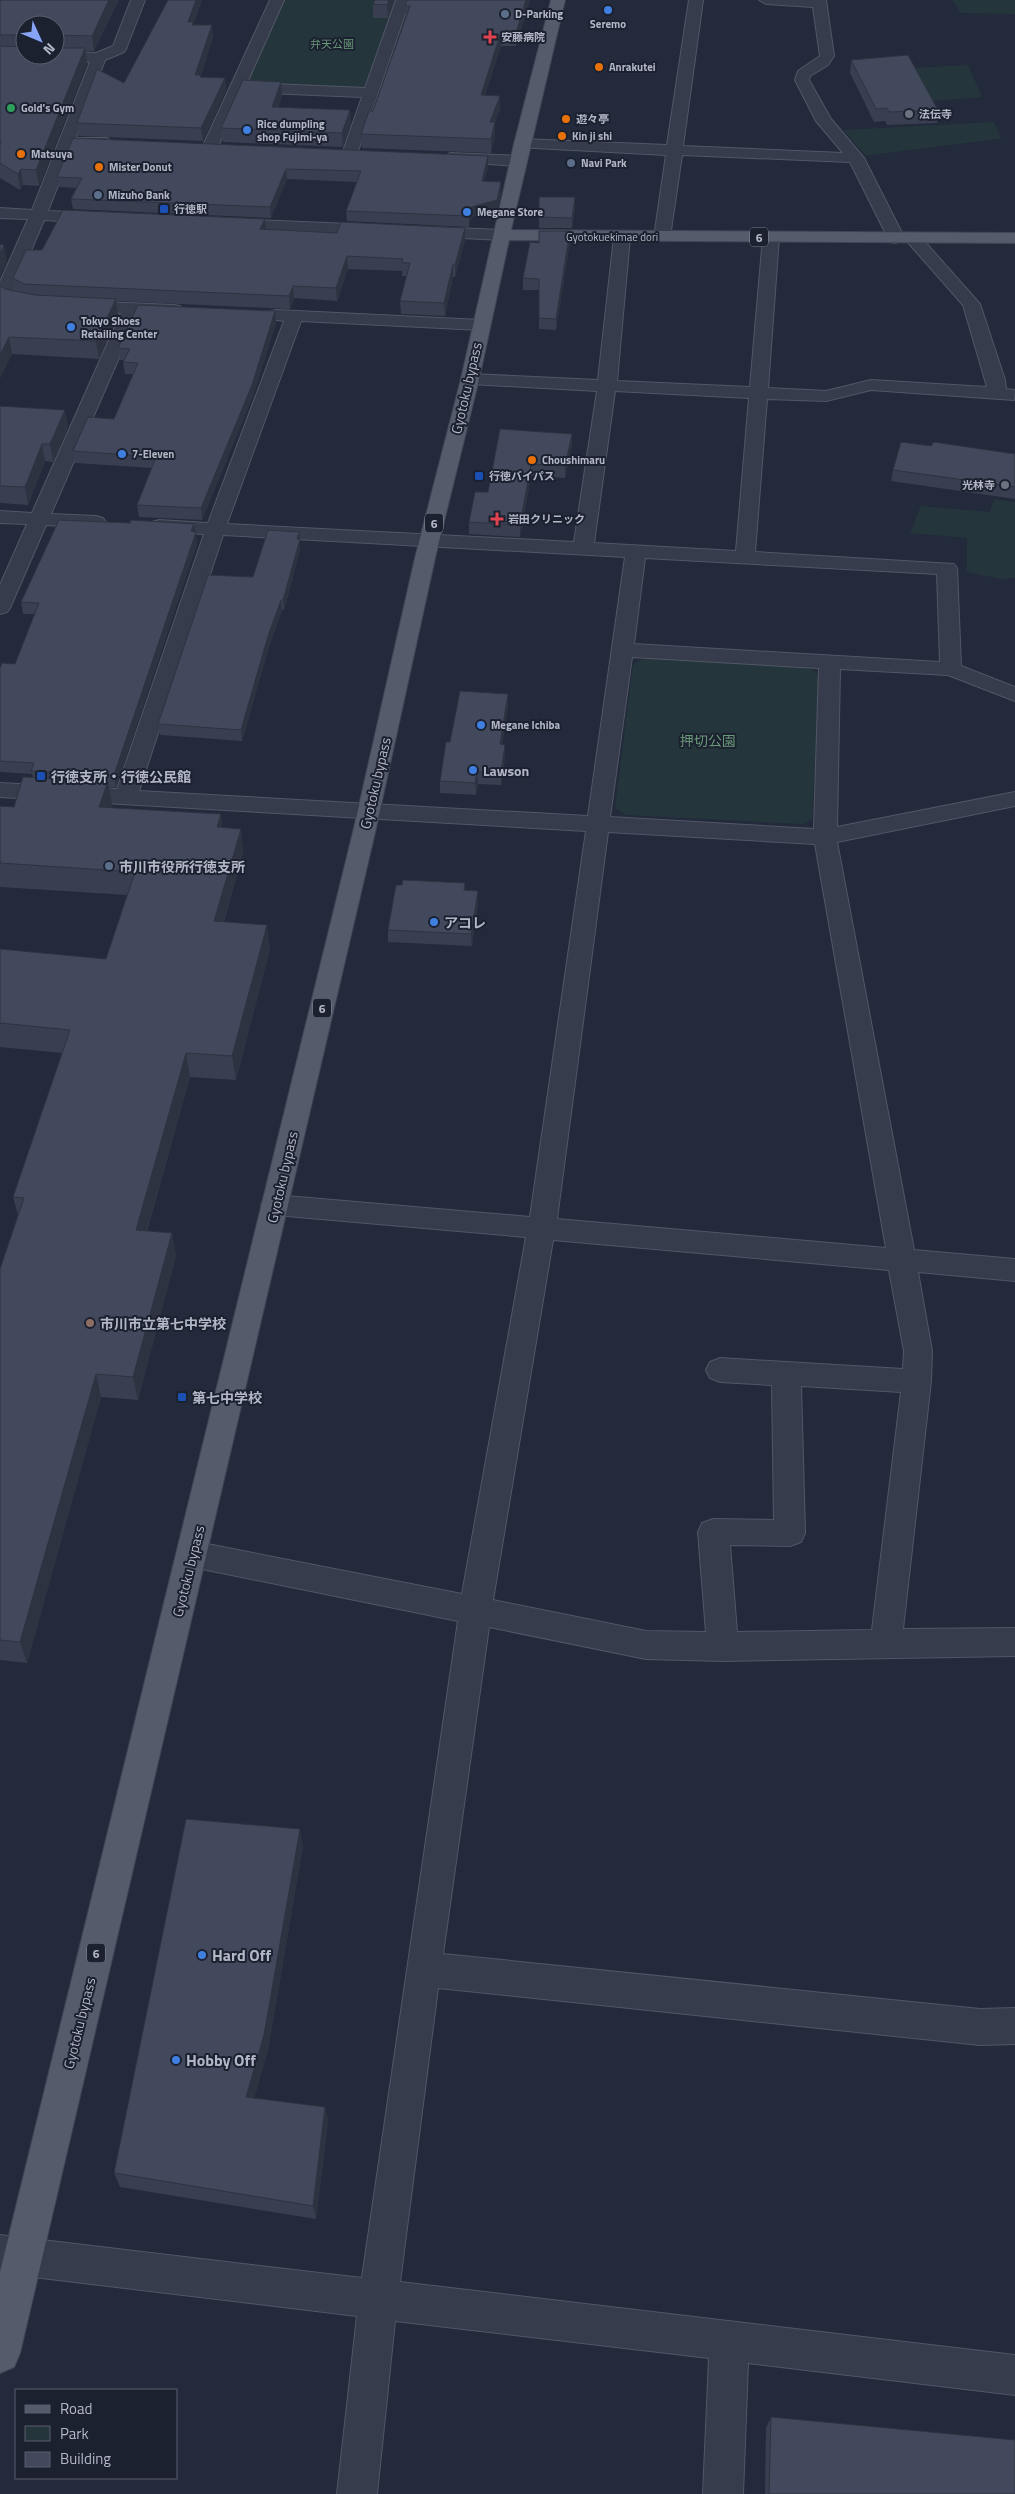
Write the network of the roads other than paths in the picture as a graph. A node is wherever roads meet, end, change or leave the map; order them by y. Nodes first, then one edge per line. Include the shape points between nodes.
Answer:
1 (138, 0) edge
2 (277, 0) edge
3 (403, 0) edge
4 (558, 0) edge
5 (696, 0) edge
6 (766, 0) edge
7 (819, 2) edge
8 (0, 56) edge
9 (96, 58) junction
10 (236, 87) junction
11 (371, 93) junction
12 (66, 142) junction
13 (123, 144) edge
14 (522, 144) junction
15 (191, 147) edge
16 (210, 148) junction
17 (229, 148) edge
18 (674, 151) junction
19 (331, 153) edge
20 (350, 154) junction
21 (369, 154) edge
22 (437, 157) edge
23 (856, 158) junction
24 (518, 161) junction
25 (0, 213) edge
26 (37, 215) junction
27 (116, 219) edge
28 (215, 223) edge
29 (393, 231) edge
30 (413, 232) edge
31 (503, 235) junction
32 (622, 237) junction
33 (662, 237) junction
34 (771, 238) junction
35 (904, 238) junction
36 (1015, 238) edge
37 (7, 296) edge
38 (63, 306) edge
39 (132, 308) junction
40 (189, 311) edge
41 (256, 314) edge
42 (294, 316) junction
43 (481, 326) junction
44 (470, 379) junction
45 (607, 384) junction
46 (758, 393) junction
47 (997, 393) junction
48 (1015, 395) edge
49 (0, 517) edge
50 (40, 519) junction
51 (216, 529) junction
52 (430, 539) junction
53 (583, 548) junction
54 (636, 551) junction
55 (745, 557) junction
56 (0, 608) edge
57 (622, 650) junction
58 (830, 662) junction
59 (951, 669) junction
60 (1015, 695) edge
61 (0, 790) edge
62 (125, 798) junction
63 (1015, 800) edge
64 (368, 811) junction
65 (598, 825) junction
66 (824, 837) junction
67 (275, 1205) junction
68 (542, 1227) junction
69 (903, 1260) junction
70 (1015, 1270) edge
71 (720, 1370) dead end
72 (786, 1374) junction
73 (918, 1381) junction
74 (192, 1554) junction
75 (475, 1612) junction
76 (886, 1642) junction
77 (1015, 1642) edge
78 (723, 1647) junction
79 (423, 1969) junction
80 (1015, 2026) edge
81 (12, 2255) edge
82 (378, 2299) junction
83 (729, 2340) junction
84 (0, 2352) edge
85 (1015, 2375) edge
86 (357, 2494) edge
87 (723, 2494) edge

1 - 9 street via 118,50
2 - 10 street
3 - 11 street
4 - 14 main road, Gyotoku bypass / 6
5 - 18 street
6 - 7 street
7 - 23 street via 827,56 803,74 802,80 824,121
8 - 9 street
9 - 12 street via 98,64
10 - 11 street
10 - 16 street
11 - 20 street
12 - 13 street
12 - 26 street
14 - 18 street
14 - 24 main road, Gyotoku bypass / 6
15 - 16 street
16 - 17 street
18 - 23 street
18 - 33 street
19 - 20 street
20 - 21 street
22 - 24 street
23 - 35 street
24 - 31 main road, Gyotoku bypass / 6
25 - 26 street
26 - 27 street
26 - 37 street
28 - 29 street
30 - 31 street, Gyotokuekimae dori
31 - 32 main road, Gyotokuekimae dori / 6
31 - 43 main road, Gyotoku bypass / 6
32 - 33 main road, Gyotokuekimae dori / 6
32 - 45 street
33 - 34 main road, Gyotokuekimae dori / 6
34 - 35 main road, Gyotokuekimae dori / 6
34 - 46 street
35 - 36 main road, Gyotokuekimae dori / 6
35 - 47 street via 971,304 996,380
38 - 39 street
39 - 40 street
39 - 50 street
41 - 42 street
42 - 43 street
42 - 51 street
43 - 44 main road, Gyotoku bypass / 6
44 - 45 street
44 - 52 main road, Gyotoku bypass / 6
45 - 46 street
45 - 53 street
46 - 47 street via 826,396 871,385
46 - 55 street
47 - 48 street
49 - 50 street
50 - 51 street
50 - 56 street
51 - 52 street
51 - 62 street
52 - 53 street
52 - 64 main road, Gyotoku bypass / 6
53 - 54 street
54 - 55 street
54 - 57 street
55 - 59 street via 946,568
57 - 58 street
57 - 65 street
58 - 59 street
58 - 66 street
59 - 60 street
61 - 62 street
62 - 64 street
63 - 66 street
64 - 65 street
64 - 67 main road, Gyotoku bypass / 6
65 - 66 street
65 - 68 street
66 - 69 street
67 - 68 street
67 - 74 main road, Gyotoku bypass / 6
68 - 69 street
68 - 75 street
69 - 70 street
69 - 73 street via 918,1351
71 - 72 street
72 - 73 street
72 - 78 street via 790,1533 714,1532
73 - 76 street
74 - 75 street
74 - 81 main road, Gyotoku bypass / 6
75 - 78 street via 646,1645
75 - 79 street
76 - 77 street
76 - 78 street
79 - 80 street via 980,2028
79 - 82 street
81 - 82 street
81 - 84 main road, Gyotoku bypass / 6
82 - 83 street
82 - 86 street
83 - 85 street
83 - 87 street

